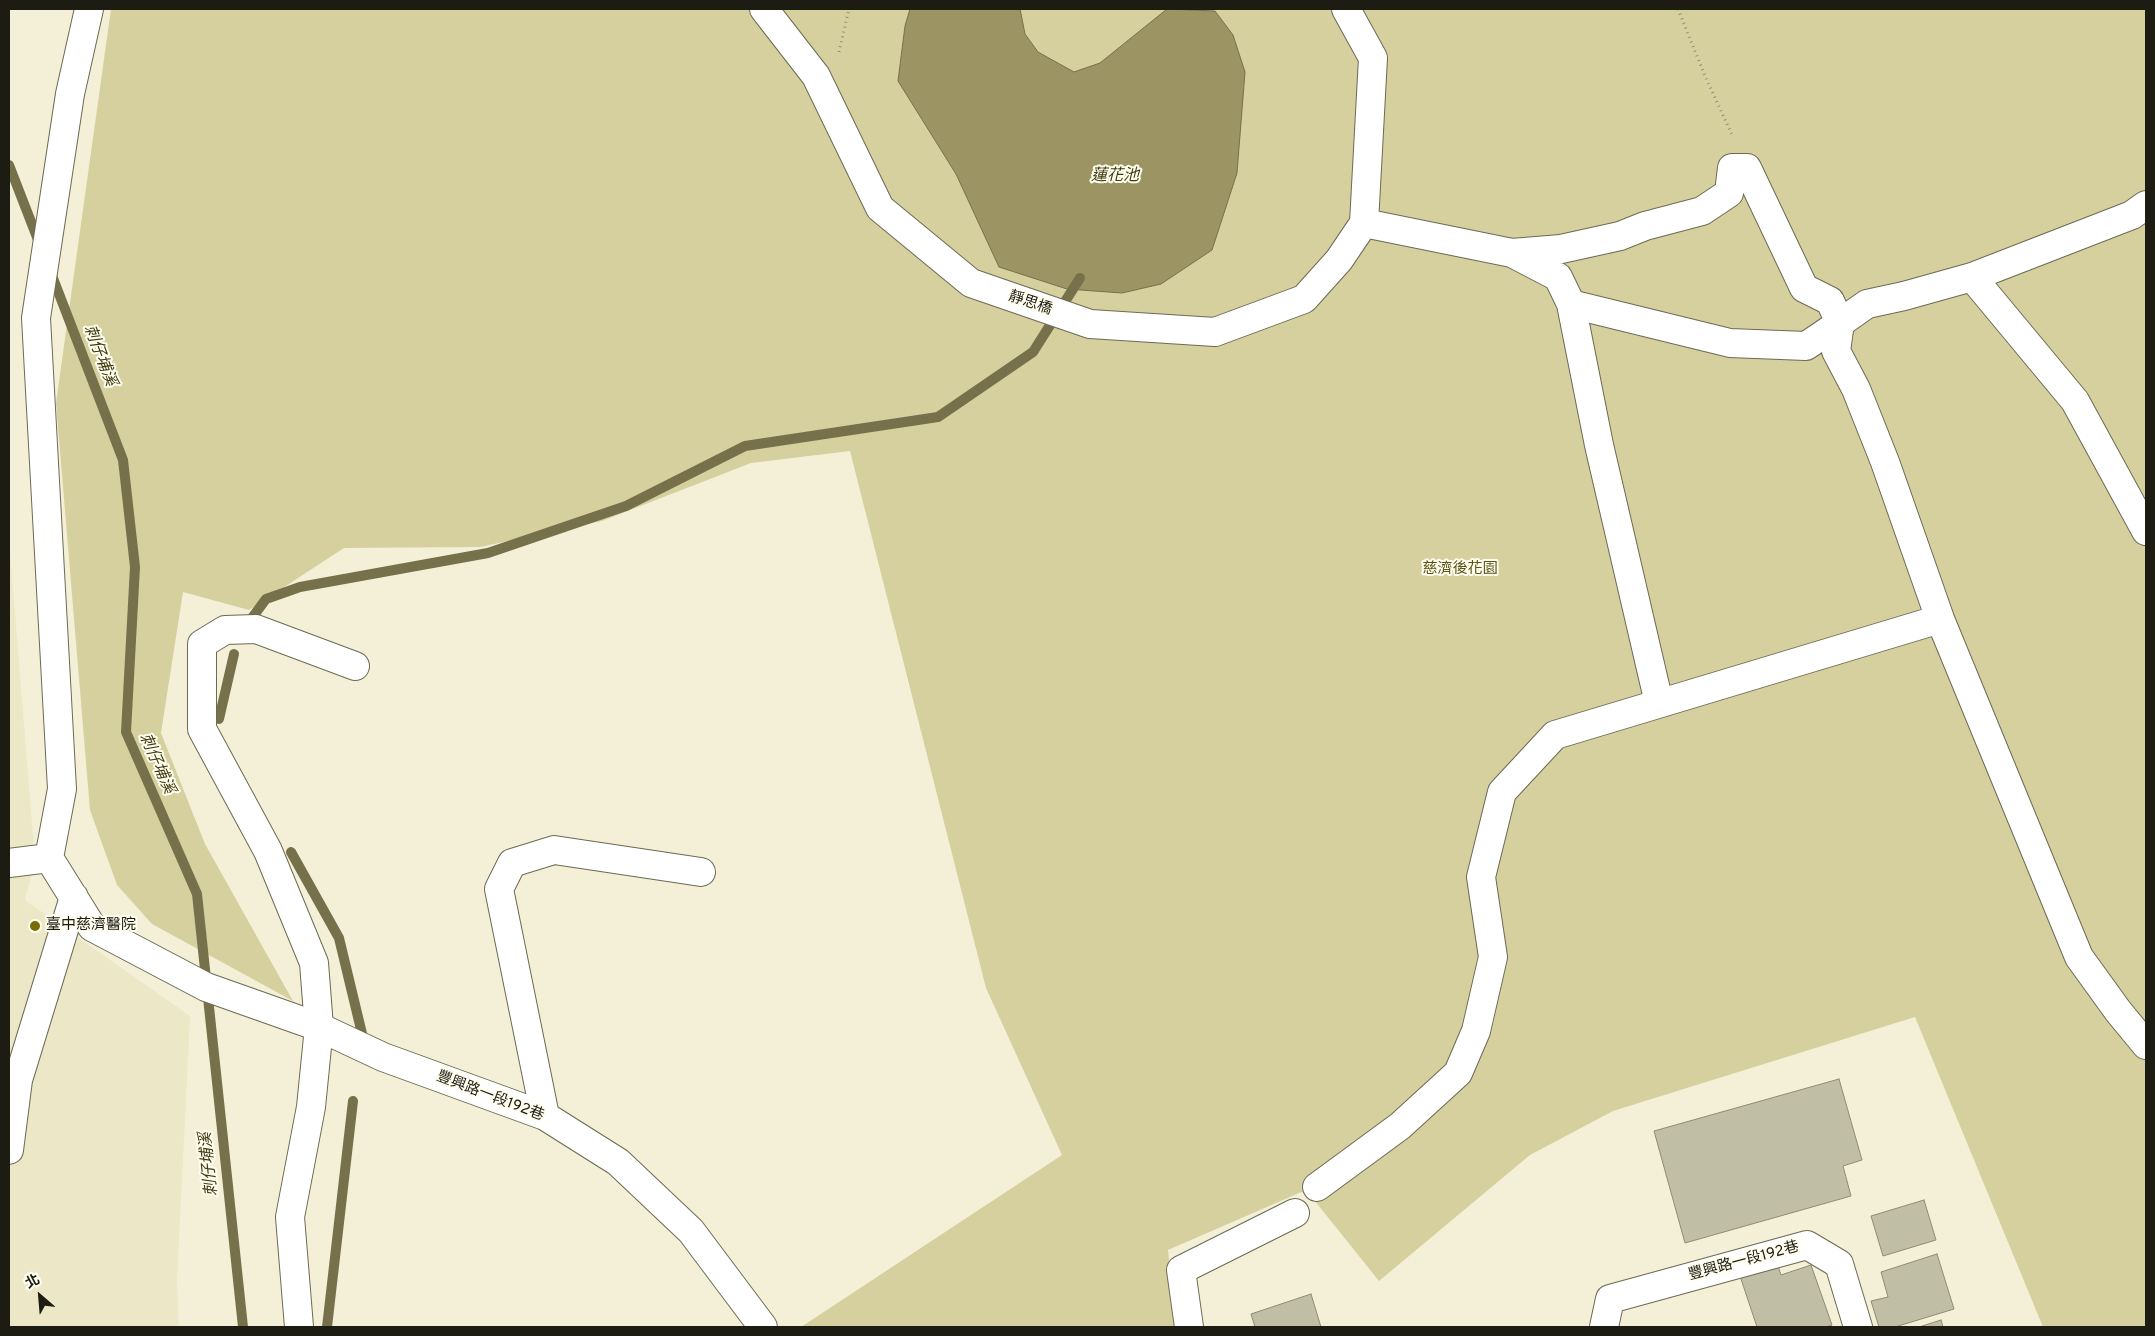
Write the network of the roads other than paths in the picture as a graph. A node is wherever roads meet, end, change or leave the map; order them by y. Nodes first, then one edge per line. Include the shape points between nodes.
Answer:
1 (89, 9) edge
2 (764, 9) edge
3 (1346, 9) edge
4 (2146, 205) edge
5 (1364, 223) junction
6 (1512, 253) junction
7 (1972, 277) junction
8 (1571, 304) junction
9 (1840, 324) junction
10 (2146, 532) edge
11 (1940, 619) junction
12 (355, 666) dead end
13 (1658, 703) junction
14 (49, 858) junction
15 (9, 863) edge
16 (701, 872) dead end
17 (74, 897) junction
18 (319, 1027) junction
19 (2146, 1045) edge
20 (545, 1116) junction
21 (9, 1150) edge
22 (1318, 1187) dead end
23 (1296, 1213) dead end
24 (299, 1327) edge
25 (763, 1327) edge
26 (1188, 1327) edge
27 (1604, 1327) edge
28 (1858, 1327) edge

1 - 14 street via 70,94 36,318 62,789
2 - 5 street, 靜思橋 via 816,76 880,208 971,283 1090,324 1215,332 1304,299 1339,260
3 - 5 street via 1373,58
4 - 7 street via 2132,215
5 - 6 street
6 - 8 street via 1558,277
6 - 9 street via 1561,249 1620,236 1644,226 1702,211 1729,194 1732,168 1747,168 1804,288 1830,301
7 - 9 street via 1867,304
7 - 10 street via 2075,400
8 - 9 street via 1730,343 1806,346
8 - 13 street via 1598,445
9 - 11 street via 1836,352 1856,389 1885,462
11 - 13 street
11 - 19 street via 2079,957
12 - 18 street via 256,629 226,630 202,644 202,729 268,852 314,962
13 - 22 street via 1555,735 1502,792 1481,877 1493,957 1476,1030 1458,1074 1400,1126
14 - 15 street
14 - 17 street, 豐興路一段192巷
16 - 20 street via 554,850 512,863 498,889
17 - 18 street, 豐興路一段192巷 via 92,927 206,987
17 - 21 street via 18,1080
18 - 20 street, 豐興路一段192巷 via 382,1057
18 - 24 street via 311,1107 290,1217
20 - 25 street, 豐興路一段192巷 via 618,1162 691,1231
23 - 26 street via 1181,1270
27 - 28 street, 豐興路一段192巷 via 1610,1299 1807,1245 1838,1264

